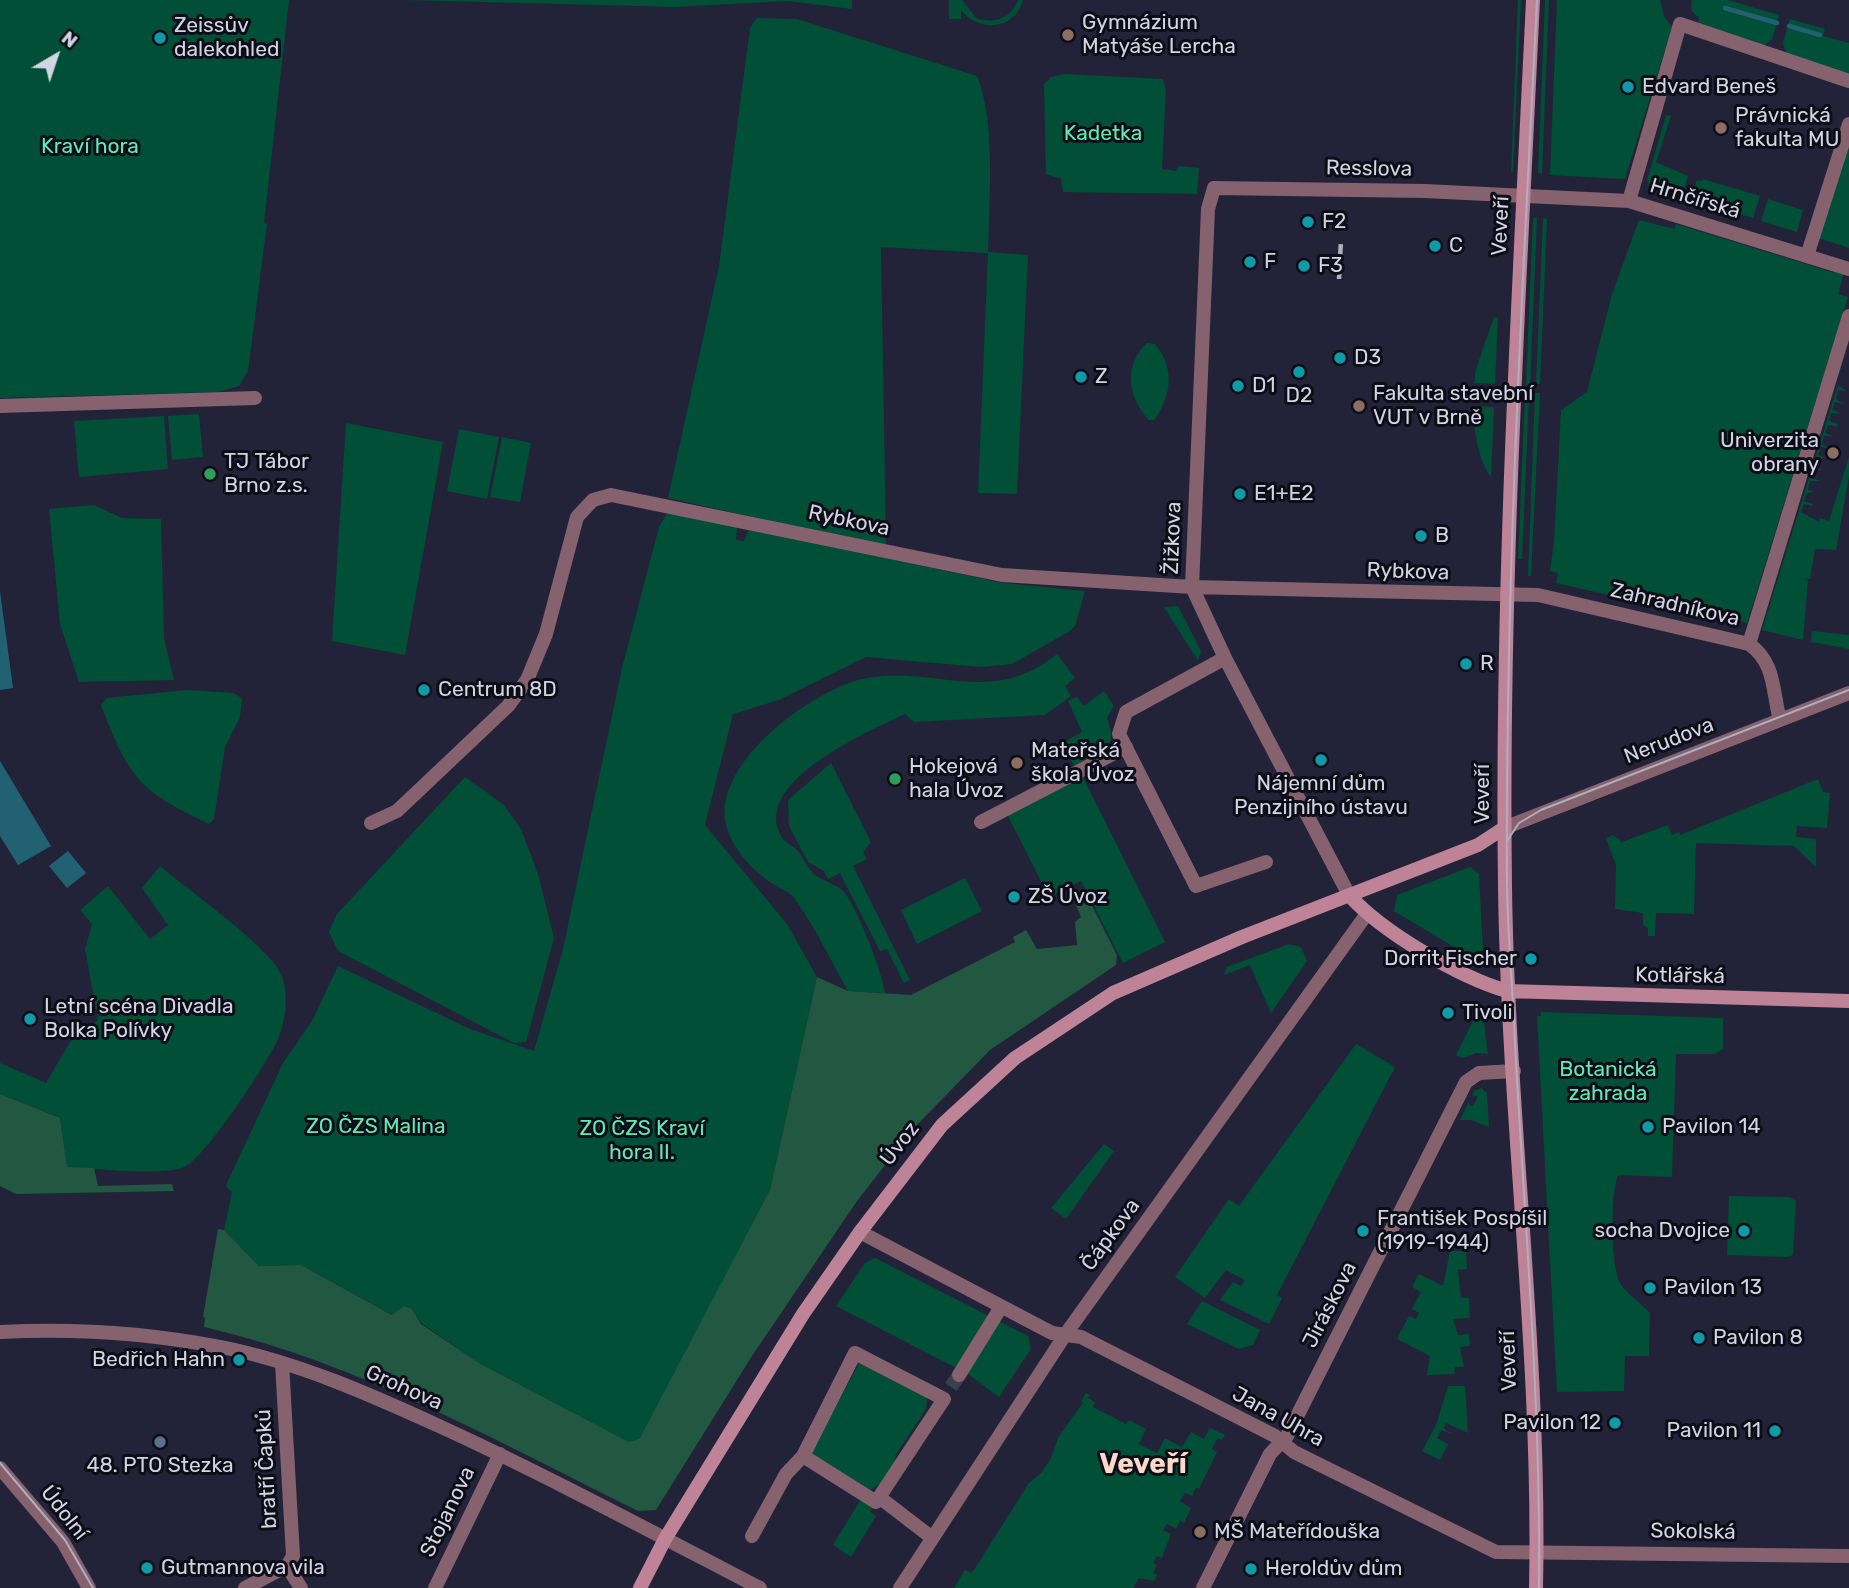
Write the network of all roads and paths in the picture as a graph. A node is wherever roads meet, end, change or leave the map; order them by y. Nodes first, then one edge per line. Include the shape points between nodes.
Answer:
1 (1533, 0) edge
2 (1849, 81) edge
3 (1849, 124) edge
4 (1214, 188) joint
5 (1630, 194) junction
6 (1524, 195) junction
7 (1807, 256) junction
8 (1849, 269) edge
9 (1849, 316) edge
10 (255, 398) dead end
11 (0, 406) edge
12 (1192, 587) junction
13 (1506, 596) junction
14 (1749, 644) junction
15 (1225, 658) junction
16 (1849, 693) edge
17 (1780, 720) junction
18 (1126, 747) junction
19 (981, 822) dead end
20 (371, 823) dead end
21 (1504, 828) junction
22 (1266, 862) dead end
23 (1349, 895) junction
24 (1366, 915) junction
25 (1510, 992) junction
26 (1849, 1001) edge
27 (1514, 1072) junction
28 (860, 1231) junction
29 (1001, 1307) junction
30 (0, 1332) edge
31 (1065, 1335) junction
32 (282, 1363) junction
33 (951, 1387) junction
34 (1281, 1441) junction
35 (500, 1454) junction
36 (803, 1456) junction
37 (0, 1468) edge
38 (879, 1497) junction
39 (752, 1536) dead end
40 (931, 1537) junction
41 (665, 1539) junction
42 (1537, 1551) junction
43 (1849, 1556) edge
44 (287, 1566) junction
45 (89, 1588) edge
46 (246, 1588) edge
47 (301, 1588) edge
48 (435, 1588) edge
49 (640, 1588) edge
50 (760, 1588) edge
51 (900, 1588) edge
52 (1203, 1588) edge
53 (1536, 1588) edge

1 - 6 main road, Veveří
2 - 5 street via 1680,24
3 - 7 street
4 - 6 street, Resslova
4 - 12 street, Žižkova via 1208,209
5 - 6 street, Hrnčířská
5 - 7 street, Hrnčířská
6 - 13 main road, Veveří
7 - 8 street, Hrnčířská
9 - 14 street
10 - 11 street
12 - 13 street, Rybkova
12 - 15 street, Žižkova
12 - 20 street, Rybkova via 1002,575 660,503 601,496 577,517 546,634 527,680 508,706 397,811
13 - 14 street, Zahradníkova via 1538,595
13 - 21 main road, Veveří
14 - 17 street, Zahradníkova via 1764,655 1772,670
15 - 18 street via 1126,712 1119,734
15 - 23 street, Žižkova
16 - 17 street, Nerudova
17 - 21 street, Nerudova
18 - 19 street
18 - 22 street via 1196,886
21 - 23 main road, Úvoz via 1478,845
21 - 25 main road, Veveří
23 - 24 main road, Kotlářská
23 - 28 main road, Úvoz via 1113,993 1023,1052 942,1125
24 - 25 main road, Kotlářská via 1483,984
24 - 31 street, Čápkova
25 - 26 main road, Kotlářská
25 - 27 main road, Veveří
27 - 34 street, Jiráskova via 1479,1073 1466,1082
27 - 42 main road, Veveří
28 - 29 street, Jana Uhra
28 - 41 main road, Úvoz via 803,1314
29 - 31 street, Jana Uhra
29 - 33 street
30 - 32 street, Grohova via 121,1332 222,1347
31 - 34 street, Jana Uhra via 1080,1337
31 - 40 street, Čápkova
32 - 35 street, Grohova via 356,1388
32 - 44 street, bratří Čapků via 293,1556
33 - 36 street via 855,1353
33 - 38 street
34 - 42 street, Jana Uhra via 1294,1452 1496,1552
34 - 52 street, Jiráskova via 1270,1454
35 - 41 street, Grohova
35 - 48 street, Stojanova
36 - 38 street via 876,1502
36 - 39 street via 786,1474
37 - 45 street, Údolní via 62,1542
38 - 40 street
40 - 51 street, Čápkova
41 - 49 main road, Úvoz
41 - 50 street, Grohova
42 - 43 street, Sokolská
42 - 53 main road, Veveří
44 - 46 street
44 - 47 street

